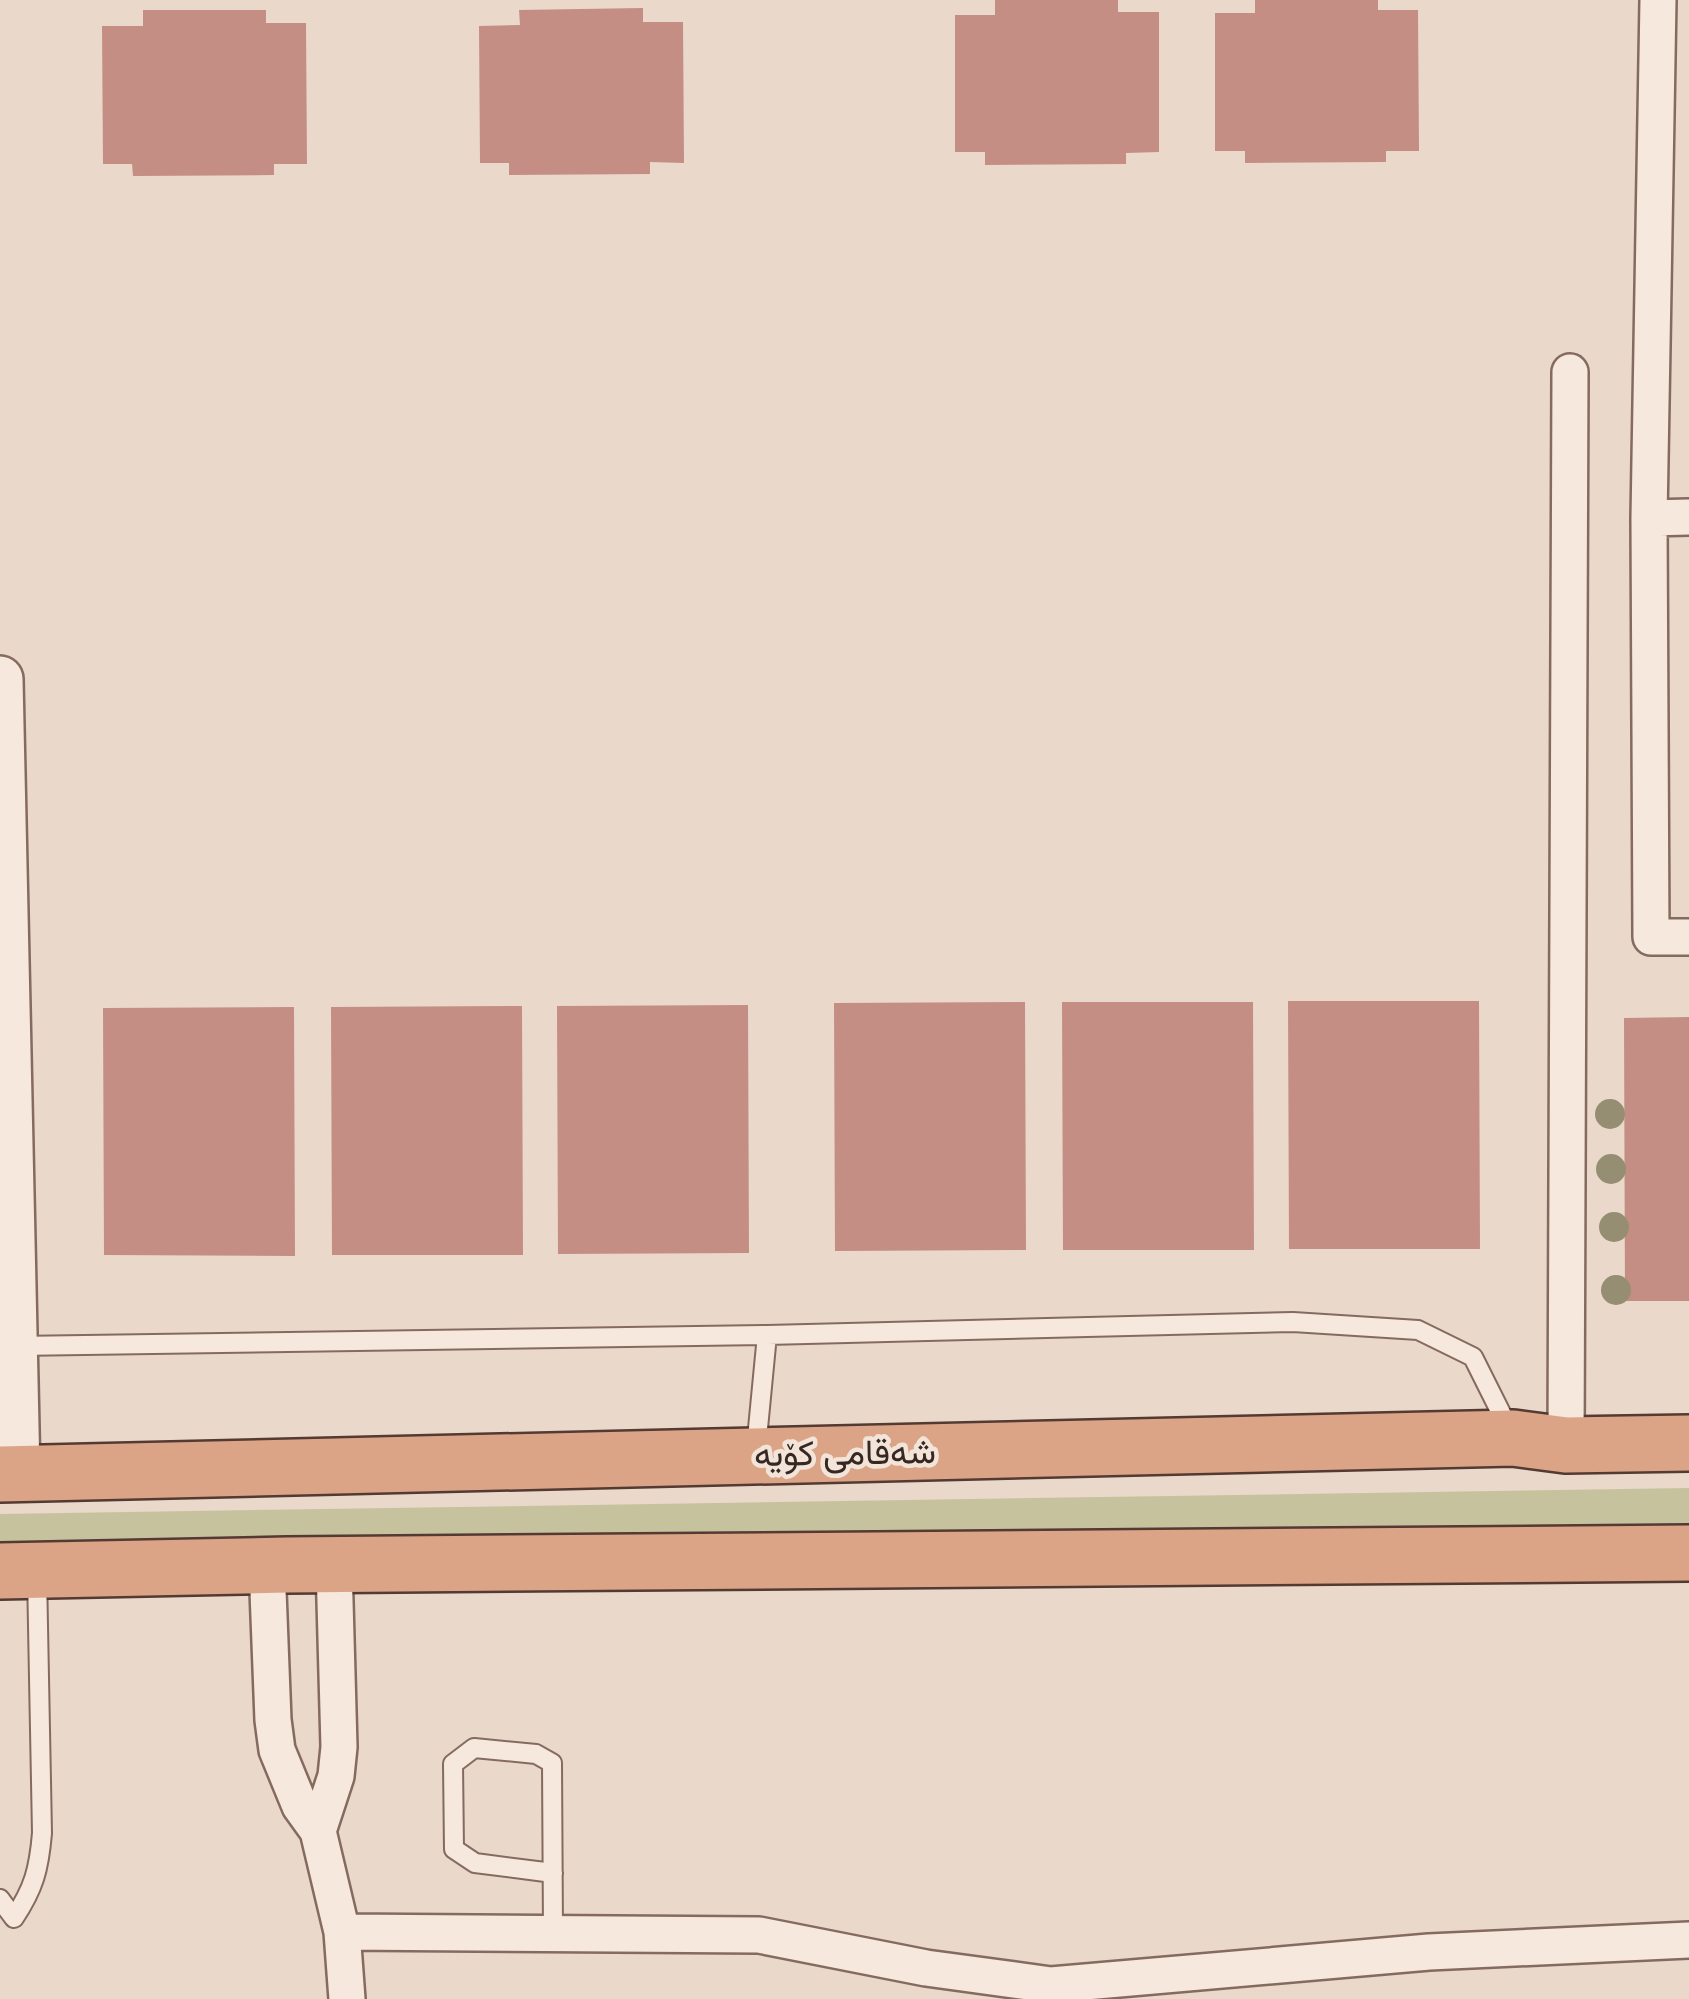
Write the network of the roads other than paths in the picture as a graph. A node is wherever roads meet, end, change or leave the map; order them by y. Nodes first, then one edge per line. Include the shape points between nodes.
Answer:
1 (1658, 0) edge
2 (1570, 372) dead end
3 (1649, 518) junction
4 (1689, 518) edge
5 (0, 679) edge
6 (1689, 937) edge
7 (767, 1336) junction
8 (6, 1346) edge
9 (1540, 1442) junction
10 (1689, 1443) edge
11 (755, 1456) junction
12 (8, 1474) edge
13 (1689, 1553) edge
14 (334, 1564) junction
15 (267, 1565) junction
16 (18, 1570) edge
17 (318, 1831) junction
18 (553, 1873) junction
19 (0, 1899) edge
20 (342, 1932) junction
21 (553, 1932) junction
22 (1689, 1940) edge
23 (346, 1999) edge

1 - 3 street
2 - 9 street
3 - 4 street
3 - 6 street via 1651,937
5 - 8 street
7 - 8 lane
7 - 9 lane via 1293,1322 1418,1330 1474,1357
7 - 11 lane
8 - 12 street
9 - 10 highway, شەقامی کۆیە
9 - 11 highway, شەقامی کۆیە
11 - 12 highway, شەقامی کۆیە
13 - 14 highway
14 - 15 highway
14 - 17 street via 339,1747
15 - 16 highway
15 - 17 street via 278,1750 286,1779
16 - 19 lane via 42,1833 32,1890 14,1918
17 - 20 street
18 - 18 lane via 552,1763 536,1754 474,1748 453,1764 454,1849 474,1863
18 - 21 lane
20 - 21 street
20 - 23 street
21 - 22 street via 759,1935 1051,1985 1428,1952

